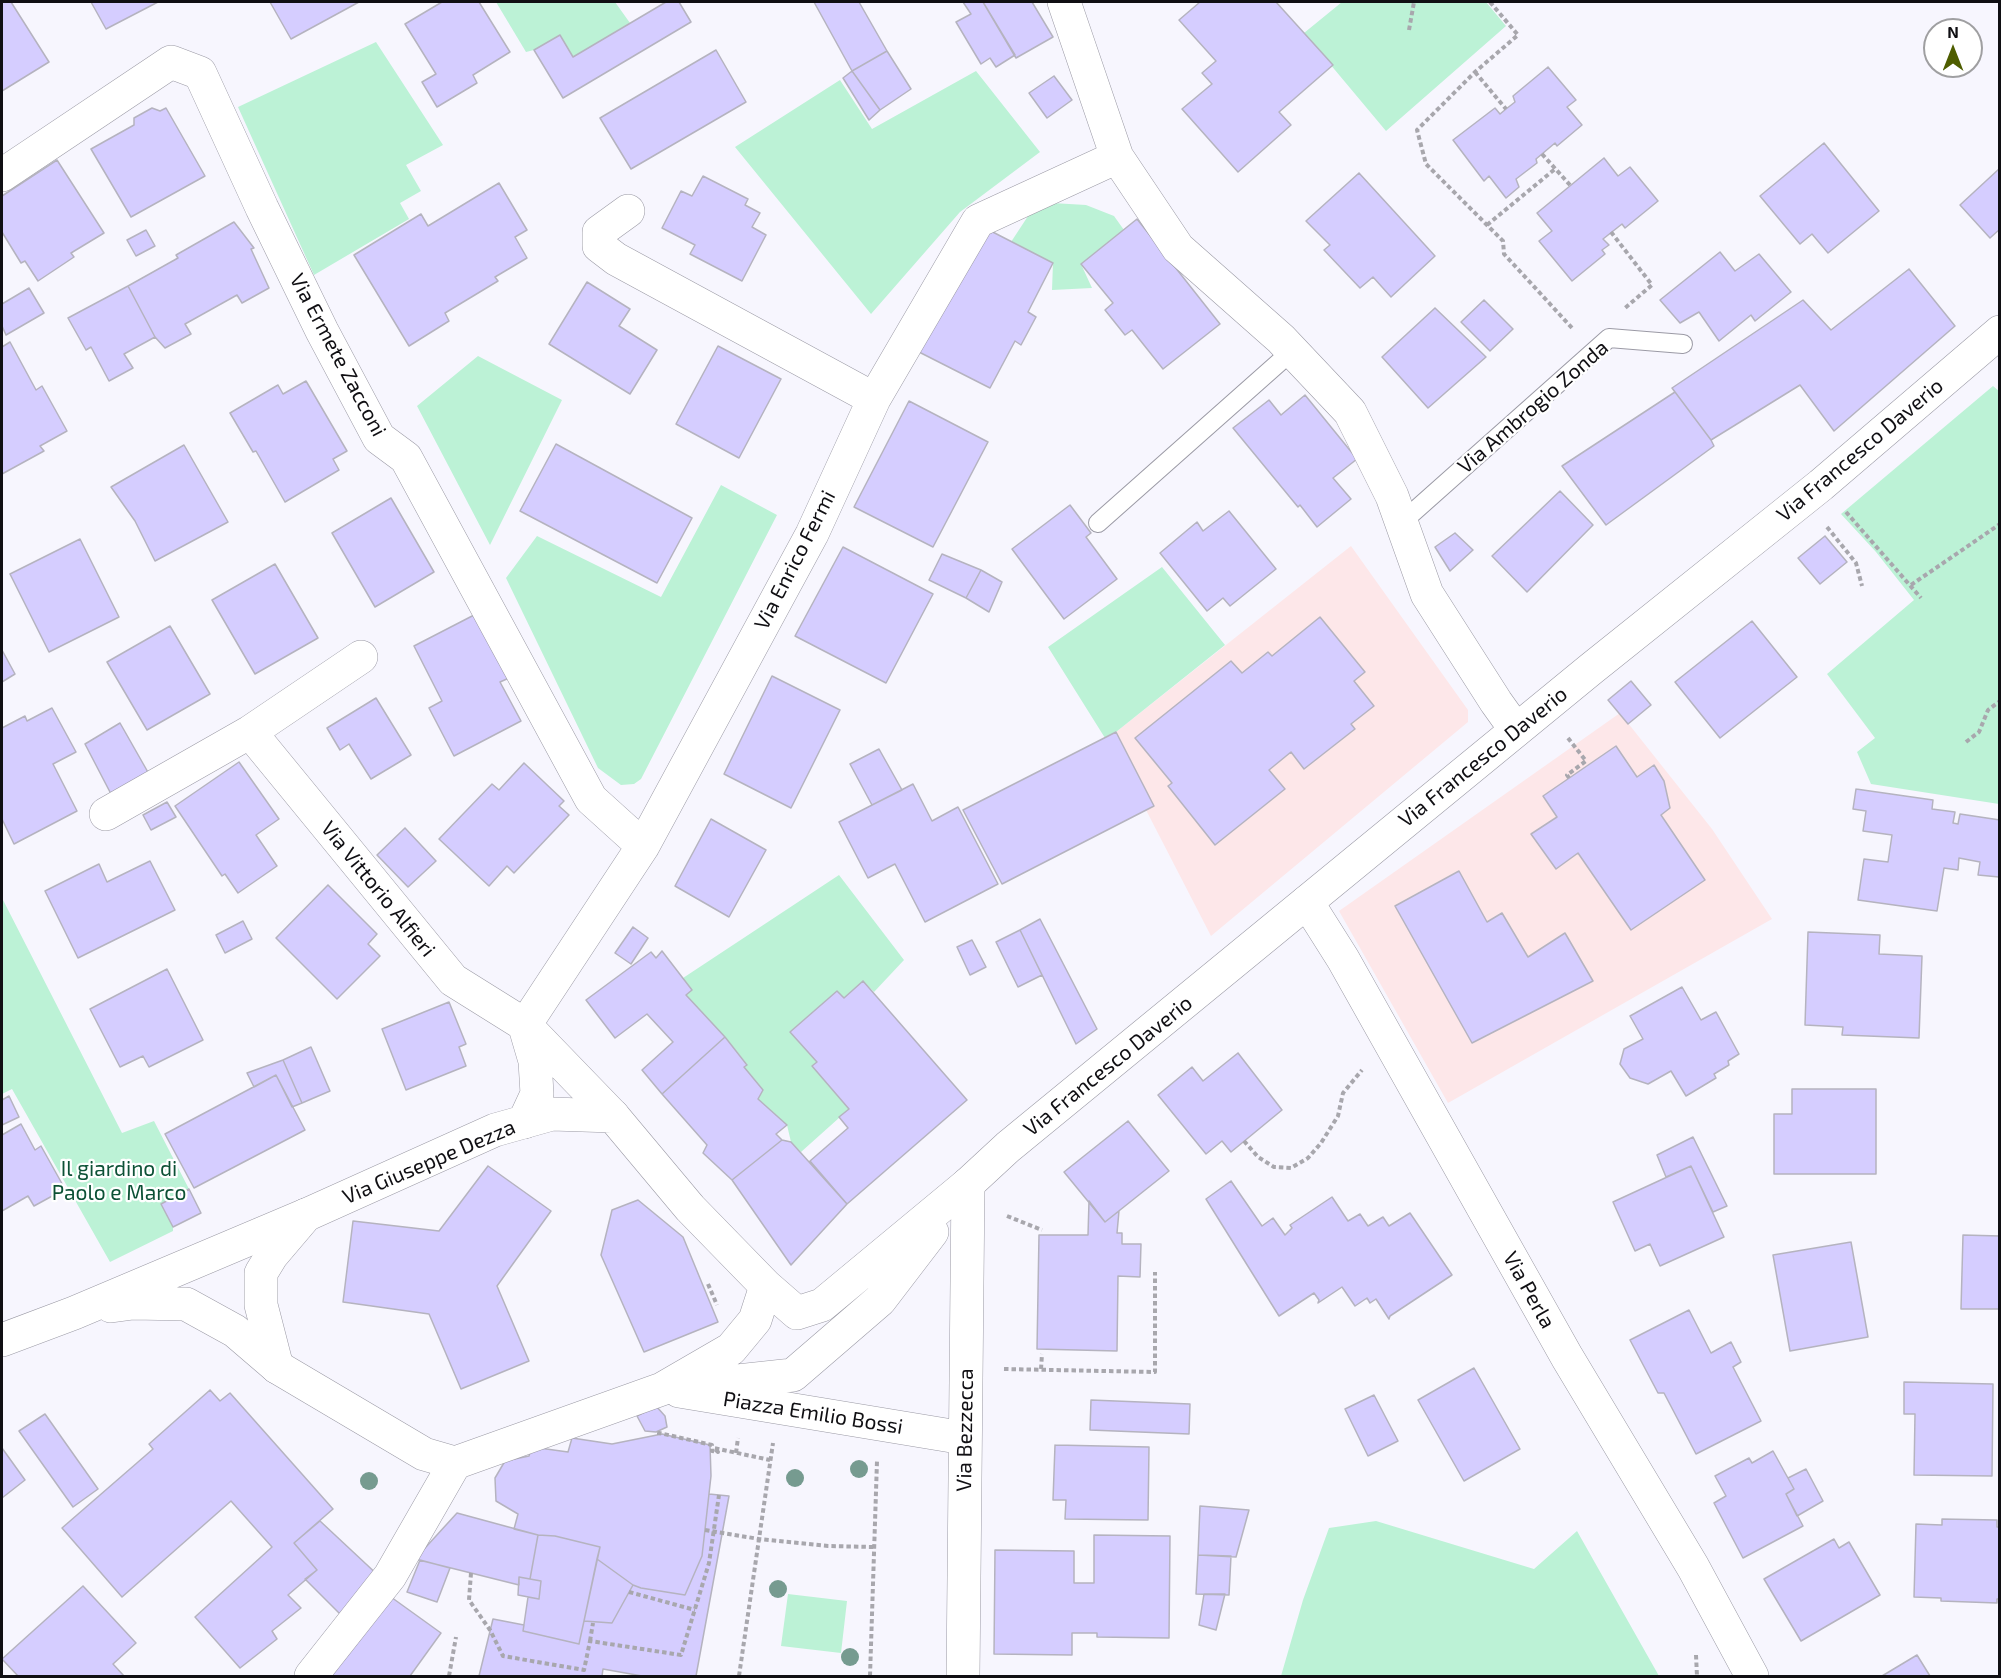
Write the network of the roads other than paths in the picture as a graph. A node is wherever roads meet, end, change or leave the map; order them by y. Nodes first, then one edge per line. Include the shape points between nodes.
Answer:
1 (1074, 6) edge
2 (1117, 157) junction
3 (2, 175) edge
4 (628, 211) dead end
5 (2000, 332) edge
6 (1683, 344) dead end
7 (1292, 351) junction
8 (874, 399) junction
9 (1098, 523) dead end
10 (1401, 523) junction
11 (361, 657) dead end
12 (1516, 730) junction
13 (250, 732) junction
14 (106, 814) dead end
15 (643, 846) junction
16 (1307, 902) junction
17 (525, 1025) junction
18 (613, 1116) junction
19 (524, 1122) junction
20 (968, 1184) junction
21 (306, 1215) junction
22 (766, 1286) junction
23 (74, 1313) junction
24 (2, 1340) edge
25 (276, 1366) junction
26 (662, 1389) junction
27 (964, 1438) junction
28 (455, 1463) junction
29 (311, 1677) edge
30 (963, 1677) edge
31 (1752, 1677) edge

1 - 2 street
2 - 7 street via 1178,248
2 - 8 street, Via Enrico Fermi via 978,221
3 - 15 street, Via Ermete Zacconi via 171,62 200,74 322,331 379,438 406,458 591,800
4 - 8 street via 599,232 599,246 616,259
5 - 12 street, Via Francesco Daverio via 1813,492
6 - 10 lane, Via Ambrogio Zonda via 1609,338
7 - 9 lane
7 - 10 street via 1350,412 1392,496
8 - 15 street, Via Enrico Fermi via 812,534
10 - 12 street via 1427,594
11 - 13 street
12 - 16 street, Via Francesco Daverio
13 - 14 street
13 - 17 street, Via Vittorio Alfieri via 453,980
15 - 17 street, Via Enrico Fermi
16 - 20 street, Via Francesco Daverio
16 - 31 street, Via Perla via 1567,1357 1693,1567
17 - 18 street, Via Vittorio Alfieri
17 - 19 street via 536,1061 537,1094
18 - 19 street, Via Giuseppe Dezza via 552,1114
18 - 22 street via 690,1208
19 - 21 street, Via Giuseppe Dezza via 495,1130
20 - 22 street, Via Francesco Daverio via 822,1305 797,1313
20 - 26 street, Via Francesco Daverio via 880,1300 793,1375
20 - 27 street, Via Bezzecca
21 - 23 street, Via Giuseppe Dezza
21 - 25 street via 261,1273 261,1305
22 - 26 street via 755,1320 731,1349
23 - 24 street, Via Giuseppe Dezza
23 - 25 street via 133,1303 186,1304 235,1331
25 - 28 street via 424,1454
26 - 27 street, Piazza Emilio Bossi via 791,1421
26 - 28 street
27 - 30 street, Via Bezzecca
28 - 29 street via 390,1576

